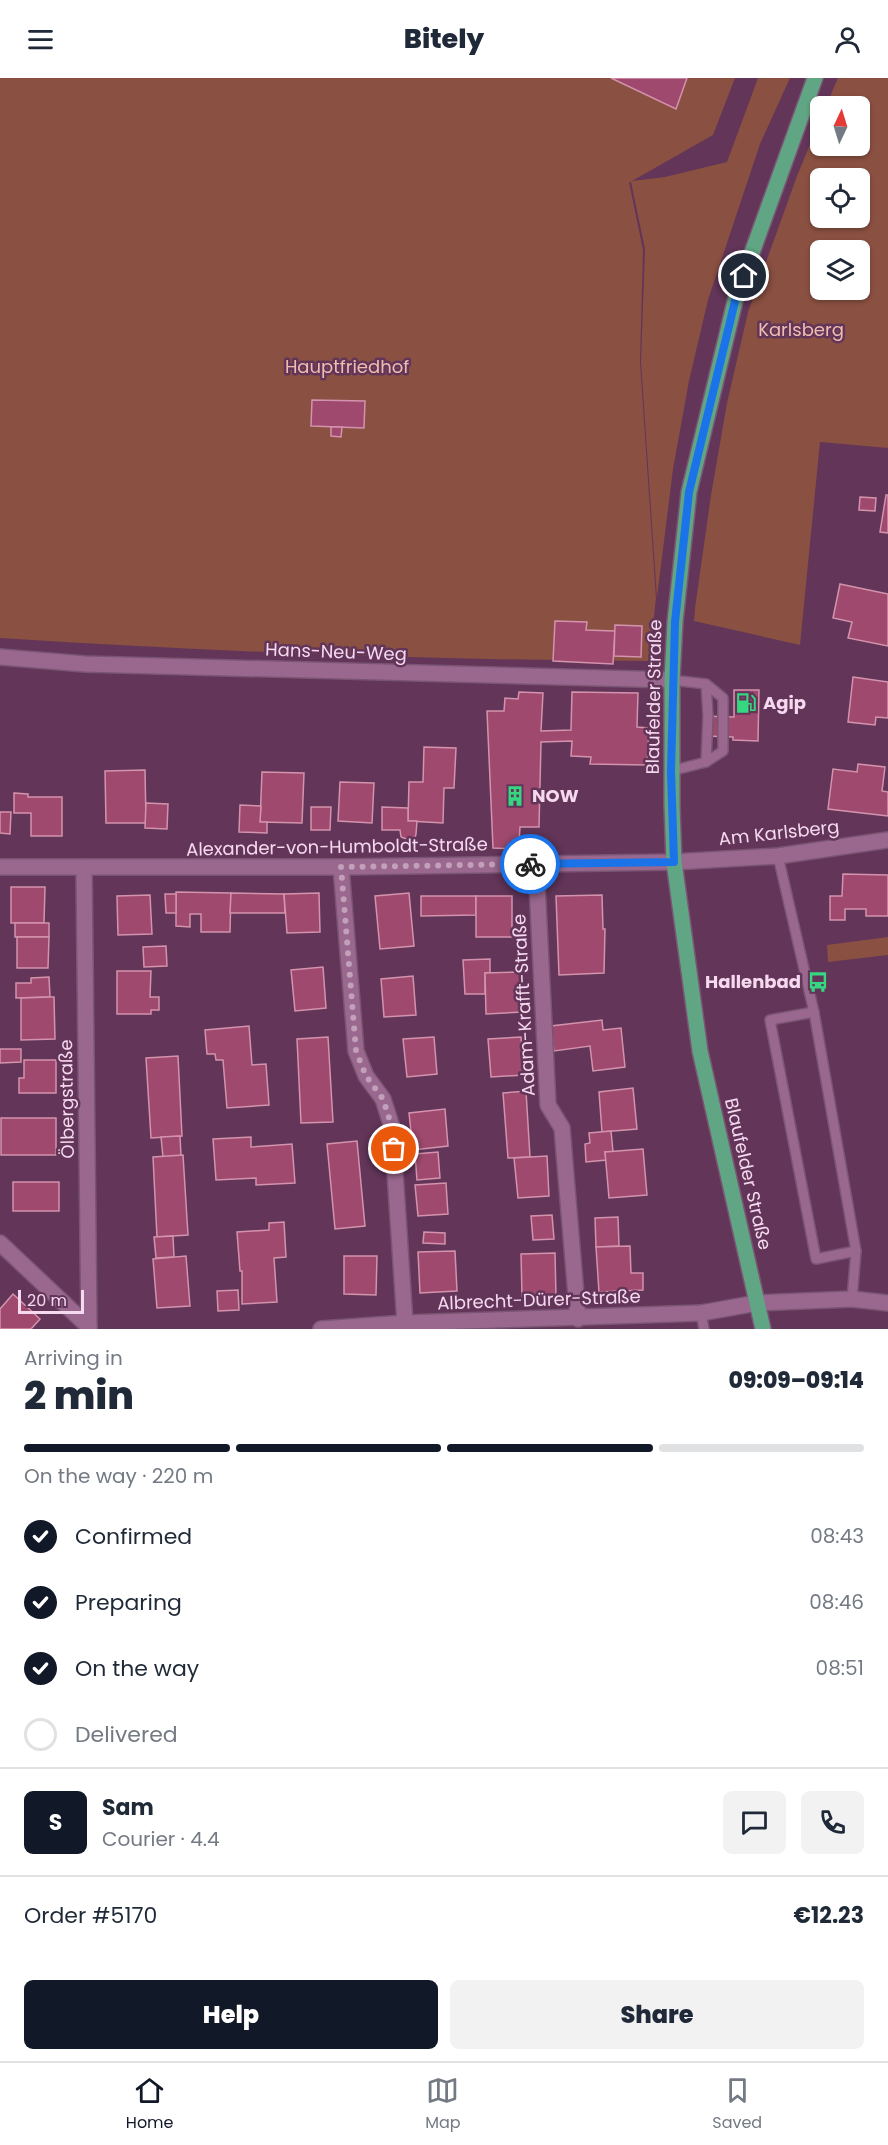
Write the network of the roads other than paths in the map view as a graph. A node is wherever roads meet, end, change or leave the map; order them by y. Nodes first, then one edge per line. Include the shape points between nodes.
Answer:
1 (815, 78) edge
2 (0, 657) edge
3 (672, 680) junction
4 (705, 684) junction
5 (706, 762) junction
6 (671, 771) junction
7 (888, 840) edge
8 (778, 856) junction
9 (674, 862) junction
10 (536, 864) junction
11 (0, 867) edge
12 (341, 867) junction
13 (84, 868) junction
14 (814, 1012) junction
15 (0, 1243) edge
16 (856, 1251) junction
17 (852, 1299) junction
18 (757, 1303) junction
19 (888, 1303) edge
20 (701, 1313) junction
21 (578, 1319) junction
22 (405, 1323) junction
23 (89, 1328) edge
24 (321, 1329) edge
25 (704, 1329) edge
26 (763, 1329) edge

1 - 3 main road, Blaufelder Straße via 736,297 689,492
2 - 3 street, Hans-Neu-Weg via 85,664
3 - 4 lane
3 - 6 main road, Blaufelder Straße
4 - 5 lane
4 - 5 lane via 723,698 723,752
5 - 6 lane
6 - 9 main road, Blaufelder Straße
7 - 8 street, Am Karlsberg
8 - 9 street, Am Karlsberg
8 - 14 lane
9 - 10 street, Alexander-von-Humboldt-Straße
9 - 18 main road, Blaufelder Straße via 700,1051
10 - 12 street, Alexander-von-Humboldt-Straße
10 - 21 street, Adam-Krafft-Straße via 548,1105 562,1128
11 - 13 street, Alexander-von-Humboldt-Straße
12 - 13 street, Alexander-von-Humboldt-Straße
12 - 22 street via 356,1051 366,1076 383,1099 392,1127
13 - 23 street, Ölbergstraße
14 - 16 lane
14 - 16 lane via 770,1020 816,1259
15 - 23 street
16 - 17 lane
17 - 18 street, Albrecht-Dürer-Straße
17 - 19 street, Albrecht-Dürer-Straße
18 - 20 street, Albrecht-Dürer-Straße
18 - 26 main road, Blaufelder Straße
20 - 21 street, Albrecht-Dürer-Straße
20 - 25 lane
21 - 22 street, Albrecht-Dürer-Straße
22 - 24 street, Albrecht-Dürer-Straße

